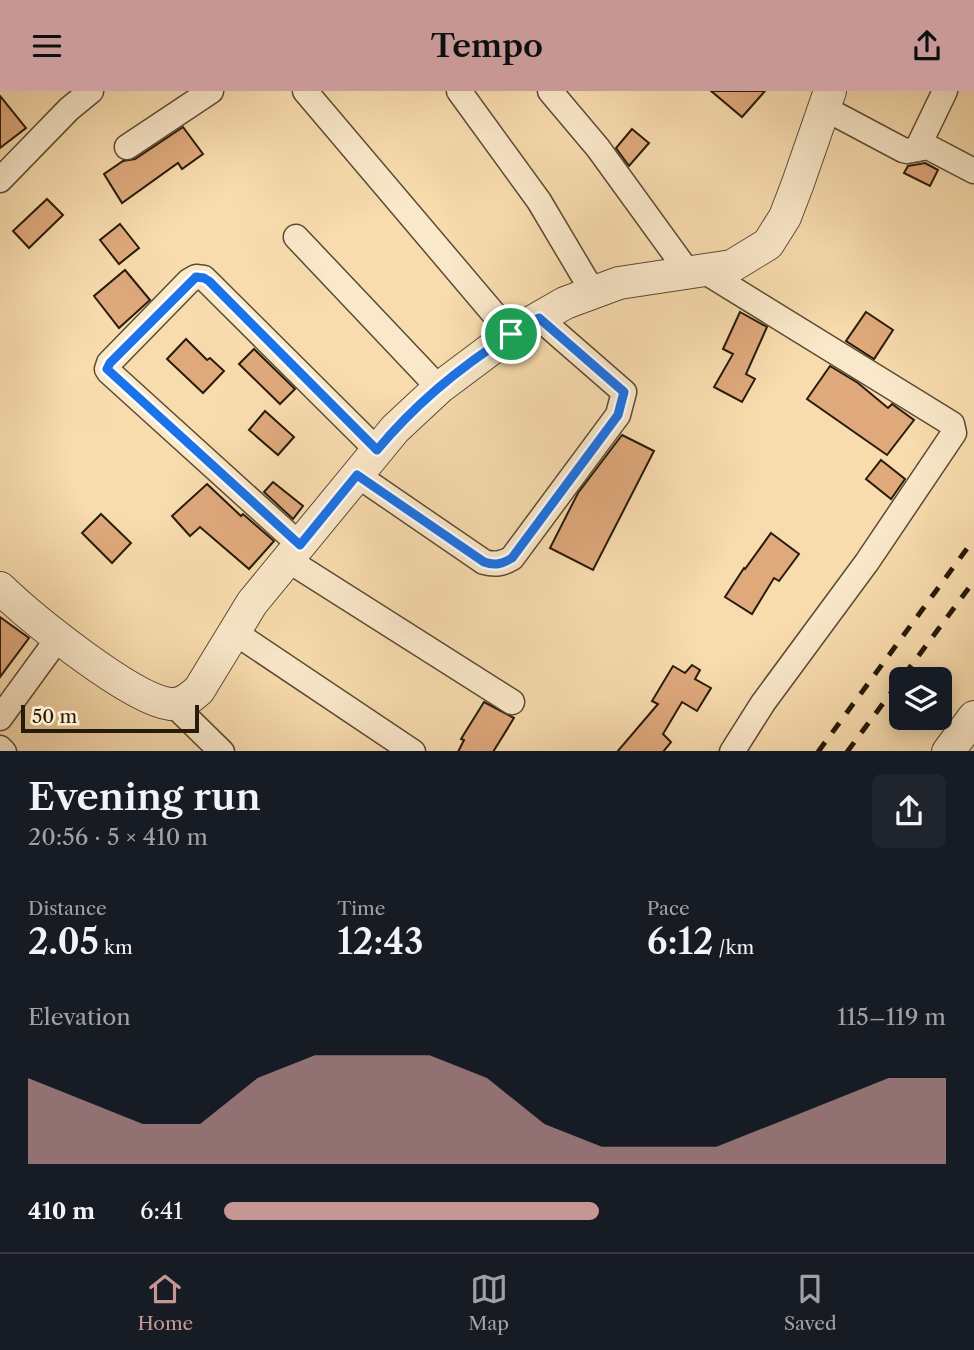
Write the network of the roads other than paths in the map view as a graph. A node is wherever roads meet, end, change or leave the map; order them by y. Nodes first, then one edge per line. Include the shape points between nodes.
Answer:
1 (92, 91) edge
2 (211, 91) edge
3 (305, 91) edge
4 (459, 91) edge
5 (550, 91) edge
6 (945, 91) edge
7 (827, 99) edge
8 (127, 147) dead end
9 (917, 149) junction
10 (974, 171) edge
11 (0, 180) edge
12 (296, 237) dead end
13 (696, 272) junction
14 (593, 292) junction
15 (539, 318) junction
16 (511, 334) junction
17 (439, 388) junction
18 (377, 450) junction
19 (357, 475) junction
20 (294, 552) junction
21 (0, 588) edge
22 (234, 632) junction
23 (59, 636) junction
24 (512, 702) dead end
25 (173, 704) junction
26 (974, 717) edge
27 (0, 718) edge
28 (0, 747) edge
29 (4, 751) edge
30 (222, 751) edge
31 (413, 751) edge
32 (732, 751) edge
33 (948, 751) edge

1 - 11 street
2 - 8 street
3 - 16 street
4 - 14 street via 540,201
5 - 13 street
6 - 9 street
7 - 9 street via 903,150
7 - 13 street via 794,195 768,244 732,266
9 - 10 street via 928,147
12 - 17 street
13 - 14 street via 619,283
13 - 32 street via 952,424 954,433
14 - 15 street
15 - 16 street
15 - 19 street via 624,392 618,415 512,558 493,565 484,562
16 - 17 street
17 - 18 street
18 - 19 street
18 - 20 street via 204,278 189,281 110,363 109,372
19 - 20 street
20 - 22 street
20 - 24 street
21 - 23 street
22 - 25 street via 199,690 188,700
22 - 31 street
23 - 25 street via 122,683 156,701
23 - 27 street
25 - 30 street
26 - 33 street
28 - 29 street

